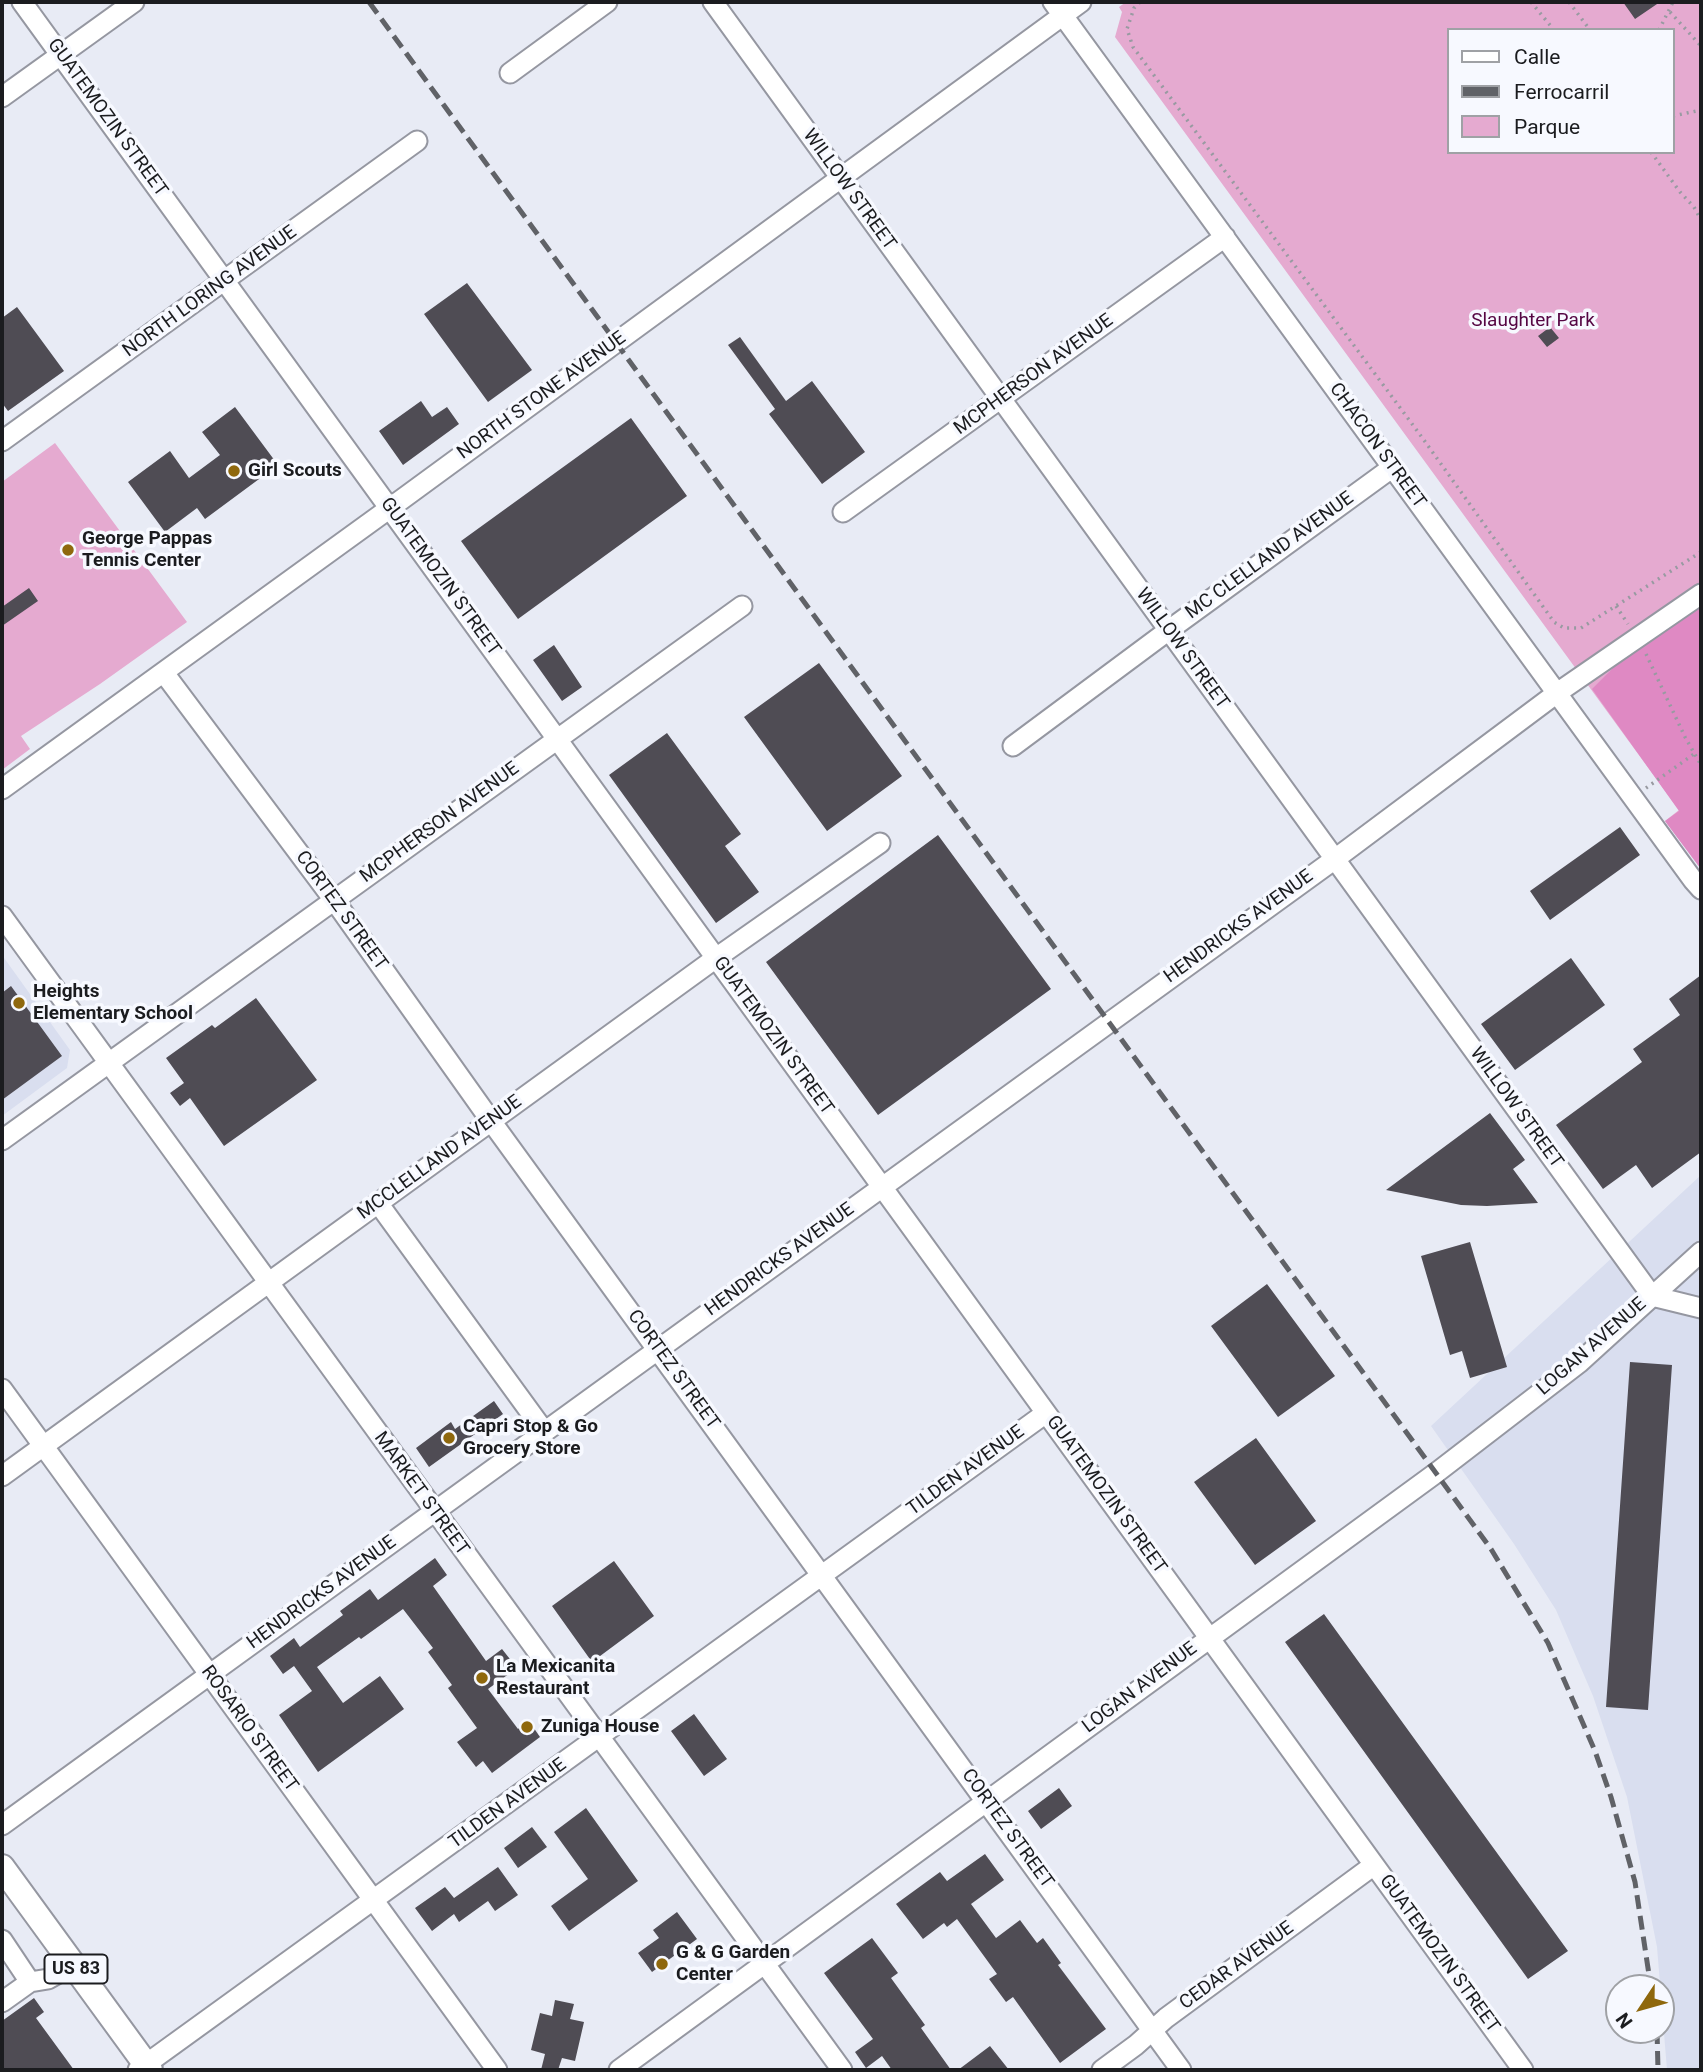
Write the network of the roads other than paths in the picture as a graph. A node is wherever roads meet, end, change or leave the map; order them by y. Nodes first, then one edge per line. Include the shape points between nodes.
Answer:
1 (22, 2) edge
2 (134, 2) edge
3 (607, 2) edge
4 (713, 2) edge
5 (1081, 2) edge
6 (1058, 9) edge
7 (61, 55) junction
8 (510, 73) dead end
9 (2, 97) edge
10 (417, 141) dead end
11 (841, 178) junction
12 (1225, 237) junction
13 (225, 281) junction
14 (1001, 399) junction
15 (2, 441) edge
16 (1393, 467) junction
17 (390, 508) junction
18 (842, 512) dead end
19 (1701, 594) edge
20 (742, 606) dead end
21 (1169, 630) junction
22 (164, 673) junction
23 (1557, 693) junction
24 (557, 738) junction
25 (1013, 746) dead end
26 (2, 789) edge
27 (880, 843) dead end
28 (1335, 859) junction
29 (1697, 885) edge
30 (334, 900) junction
31 (2, 916) edge
32 (716, 958) junction
33 (108, 1063) junction
34 (491, 1121) junction
35 (2, 1140) edge
36 (882, 1187) junction
37 (378, 1203) junction
38 (1701, 1252) edge
39 (268, 1282) junction
40 (1652, 1296) junction
41 (1701, 1308) edge
42 (658, 1349) junction
43 (2, 1389) edge
44 (1046, 1413) junction
45 (544, 1432) junction
46 (44, 1446) junction
47 (2, 1476) edge
48 (434, 1512) junction
49 (822, 1576) junction
50 (1209, 1637) junction
51 (209, 1674) junction
52 (599, 1738) junction
53 (987, 1802) junction
54 (2, 1825) edge
55 (1374, 1865) junction
56 (2, 1867) edge
57 (374, 1900) junction
58 (2, 1940) edge
59 (764, 1963) junction
60 (73, 1965) junction
61 (30, 1982) junction
62 (2, 2002) edge
63 (1152, 2031) junction
64 (145, 2068) edge
65 (497, 2070) edge
66 (619, 2070) edge
67 (842, 2070) edge
68 (1102, 2070) edge
69 (1181, 2070) edge
70 (1523, 2070) edge

1 - 7 street, GUATEMOZIN STREET
2 - 7 street
3 - 8 street
4 - 11 street, WILLOW STREET
5 - 6 street, NORTH STONE AVENUE
6 - 11 street, NORTH STONE AVENUE
6 - 12 street, CHACON STREET
7 - 9 street
7 - 13 street, GUATEMOZIN STREET
10 - 13 street, NORTH LORING AVENUE
11 - 14 street, WILLOW STREET
11 - 17 street, NORTH STONE AVENUE
12 - 14 street, MCPHERSON AVENUE
12 - 16 street, CHACON STREET
13 - 15 street, NORTH LORING AVENUE
13 - 17 street, GUATEMOZIN STREET
14 - 18 street, MCPHERSON AVENUE
14 - 21 street, WILLOW STREET
16 - 21 street, MC CLELLAND AVENUE
16 - 23 street, CHACON STREET
17 - 22 street, NORTH STONE AVENUE
17 - 24 street, GUATEMOZIN STREET
19 - 23 street, HENDRICKS AVENUE
20 - 24 street, MCPHERSON AVENUE
21 - 25 street, MC CLELLAND AVENUE
21 - 28 street, WILLOW STREET
22 - 26 street, NORTH STONE AVENUE
22 - 30 street, CORTEZ STREET
23 - 28 street, HENDRICKS AVENUE
23 - 29 street, CHACON STREET
24 - 30 street, MCPHERSON AVENUE
24 - 32 street, GUATEMOZIN STREET
27 - 32 street, MCCLELLAND AVENUE
28 - 36 street, HENDRICKS AVENUE
28 - 40 street, WILLOW STREET
30 - 33 street, MCPHERSON AVENUE
30 - 34 street, CORTEZ STREET
31 - 33 street, MARKET STREET
32 - 34 street, MCCLELLAND AVENUE
32 - 36 street, GUATEMOZIN STREET
33 - 35 street, MCPHERSON AVENUE
33 - 39 street, MARKET STREET
34 - 37 street, MCCLELLAND AVENUE
34 - 42 street, CORTEZ STREET
36 - 42 street, HENDRICKS AVENUE
36 - 44 street, GUATEMOZIN STREET
37 - 39 street, MCCLELLAND AVENUE
37 - 45 street
38 - 40 street, LOGAN AVENUE
39 - 46 street, MCCLELLAND AVENUE
39 - 48 street, MARKET STREET
40 - 41 street
40 - 50 street, LOGAN AVENUE via 1579,1363
42 - 45 street, HENDRICKS AVENUE
42 - 49 street, CORTEZ STREET
43 - 46 street, ROSARIO STREET
44 - 49 street, TILDEN AVENUE
44 - 50 street, GUATEMOZIN STREET
45 - 48 street, HENDRICKS AVENUE
46 - 47 street, MCCLELLAND AVENUE
46 - 51 street, ROSARIO STREET
48 - 51 street, HENDRICKS AVENUE
48 - 52 street, MARKET STREET
49 - 52 street, TILDEN AVENUE
49 - 53 street, CORTEZ STREET
50 - 53 street, LOGAN AVENUE
50 - 55 street, GUATEMOZIN STREET
51 - 54 street, HENDRICKS AVENUE
51 - 57 street, ROSARIO STREET
52 - 57 street, TILDEN AVENUE
52 - 59 street, MARKET STREET
53 - 59 street, LOGAN AVENUE
53 - 63 street, CORTEZ STREET
55 - 63 street, CEDAR AVENUE
55 - 70 street, GUATEMOZIN STREET
56 - 60 main road, US 83
57 - 64 street, TILDEN AVENUE
57 - 65 street, ROSARIO STREET
58 - 61 street
59 - 66 street, LOGAN AVENUE
59 - 67 street, MARKET STREET
60 - 61 street via 48,1979
60 - 64 main road, US 83
61 - 62 street
63 - 68 street, CEDAR AVENUE
63 - 69 street, CORTEZ STREET

